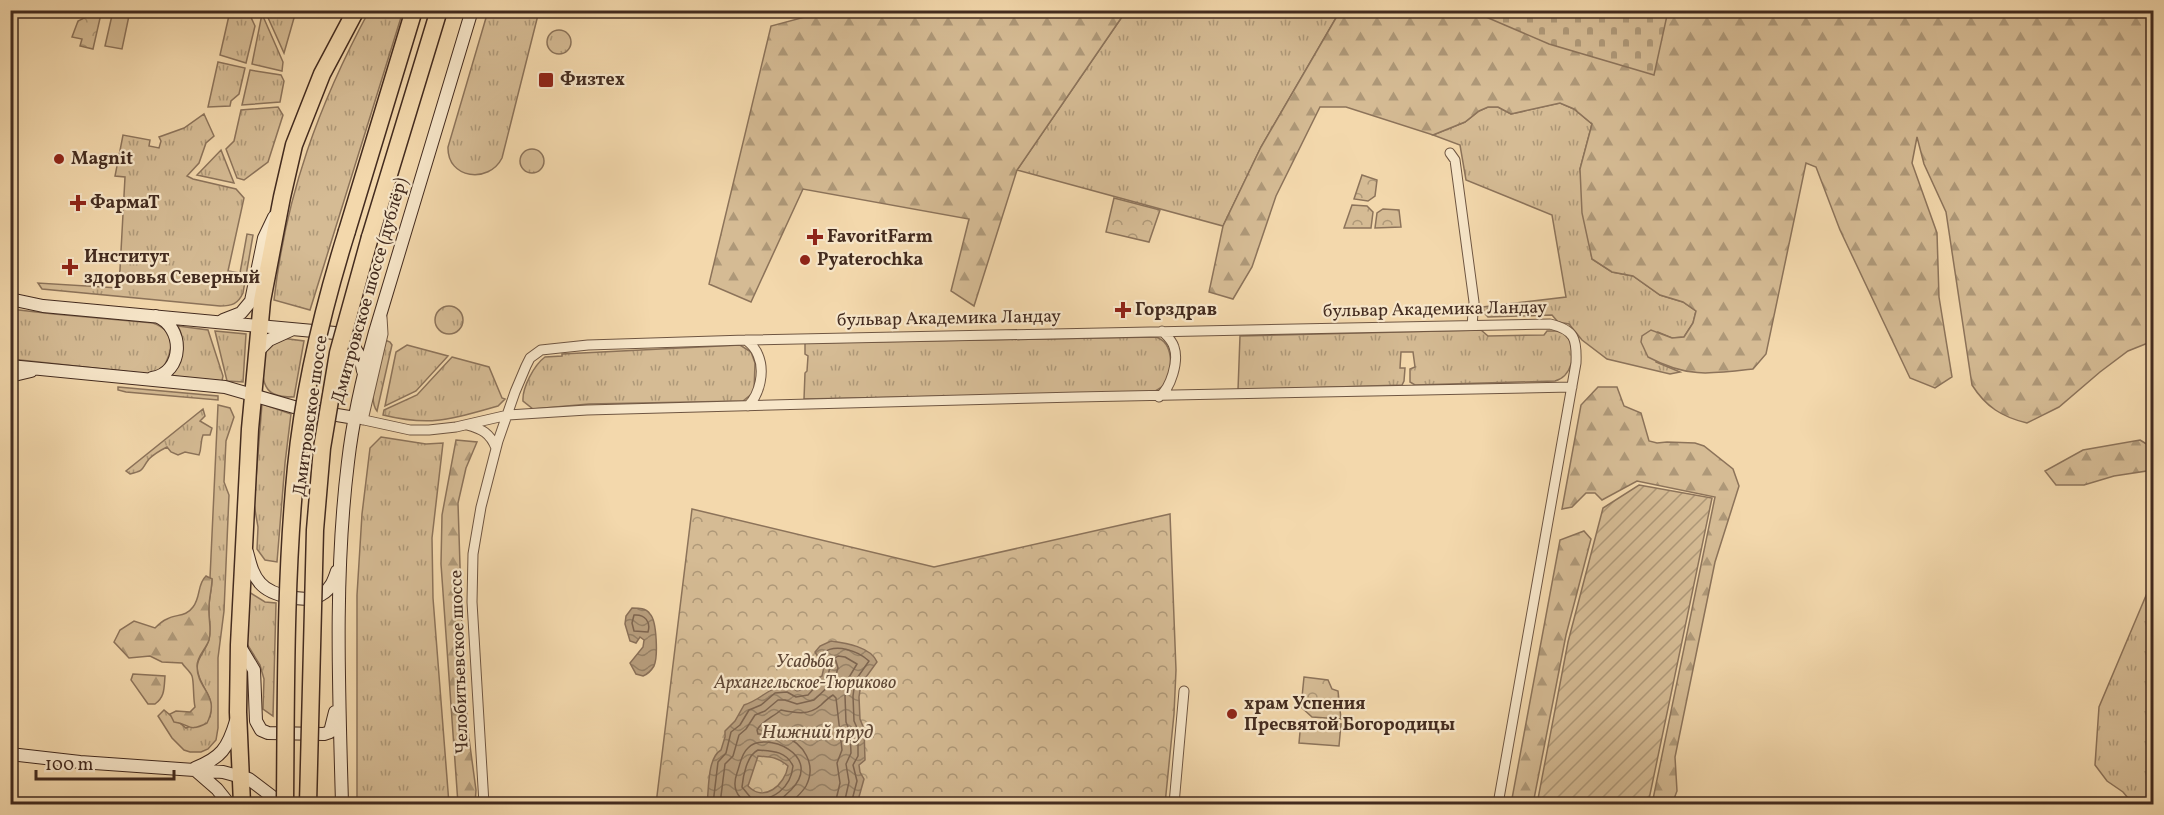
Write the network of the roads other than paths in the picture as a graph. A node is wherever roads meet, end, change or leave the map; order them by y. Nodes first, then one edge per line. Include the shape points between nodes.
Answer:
1 (351, 10) edge
2 (356, 10) edge
3 (414, 10) edge
4 (439, 10) edge
5 (472, 10) edge
6 (335, 46) junction
7 (1450, 153) dead end
8 (279, 211) junction
9 (10, 299) edge
10 (381, 310) junction
11 (152, 315) junction
12 (219, 321) junction
13 (258, 325) junction
14 (1472, 325) junction
15 (295, 329) junction
16 (1162, 331) junction
17 (746, 340) junction
18 (256, 353) junction
19 (10, 366) edge
20 (35, 369) junction
21 (364, 375) junction
22 (10, 376) edge
23 (142, 379) junction
24 (225, 387) junction
25 (1572, 387) junction
26 (253, 396) junction
27 (1159, 397) junction
28 (748, 406) junction
29 (508, 415) junction
30 (359, 419) junction
31 (465, 424) junction
32 (250, 429) junction
33 (496, 448) junction
34 (244, 539) junction
35 (341, 554) junction
36 (239, 645) junction
37 (339, 687) junction
38 (1184, 691) dead end
39 (238, 712) junction
40 (10, 754) edge
41 (194, 769) junction
42 (241, 775) junction
43 (230, 804) edge
44 (243, 804) edge
45 (284, 804) edge
46 (308, 804) edge
47 (342, 804) edge
48 (484, 804) edge
49 (1174, 804) edge
50 (1498, 804) edge

1 - 6 street
2 - 6 highway
3 - 45 highway, Дмитровское шоссе, bridge via 316,344 296,465 287,613
4 - 46 highway, Дмитровское шоссе, bridge via 356,282 338,353 322,448 314,553
5 - 10 main road, Дмитровское шоссе (дублёр)
6 - 8 highway via 294,145
7 - 14 street via 1455,160 1474,302
8 - 12 main road via 264,238 251,302 241,313
8 - 13 highway
9 - 11 main road via 43,306
10 - 21 main road, Дмитровское шоссе (дублёр)
10 - 30 street via 383,334
11 - 12 main road
11 - 23 main road via 174,331 177,354 166,373
12 - 13 main road
13 - 15 main road
13 - 18 highway
14 - 16 street, бульвар Академика Ландау
14 - 25 street, бульвар Академика Ландау via 1550,324 1567,329 1576,350
15 - 18 main road via 269,340
15 - 21 main road via 335,333 346,338 359,353
16 - 17 street, бульвар Академика Ландау
16 - 27 street via 1173,342 1175,358 1169,384
17 - 28 street via 760,360 759,391
17 - 29 street, бульвар Академика Ландау via 541,350 530,358
18 - 26 highway
19 - 20 main road
20 - 22 main road
20 - 23 main road
21 - 30 main road, Дмитровское шоссе (дублёр)
23 - 24 main road
24 - 26 main road
24 - 32 main road via 240,398 249,416
25 - 27 street
25 - 50 street
26 - 30 main road
26 - 32 highway
27 - 28 street
28 - 29 street
29 - 31 street
29 - 33 street, Челобитьевское шоссе
30 - 31 street via 410,430
30 - 35 main road, Дмитровское шоссе (дублёр) via 346,481
31 - 33 street via 482,429
32 - 34 highway
33 - 48 street, Челобитьевское шоссе via 481,507 472,568
34 - 35 main road via 250,566 261,583 284,597 323,594 333,583
34 - 36 highway
35 - 37 main road, Дмитровское шоссе (дублёр)
36 - 37 main road via 254,670 256,721 268,733 330,732
36 - 39 highway
37 - 47 main road, Дмитровское шоссе (дублёр)
38 - 49 street
39 - 41 main road via 219,756
39 - 42 highway
40 - 41 main road
41 - 42 main road
41 - 43 main road
42 - 44 highway
42 - 45 main road

